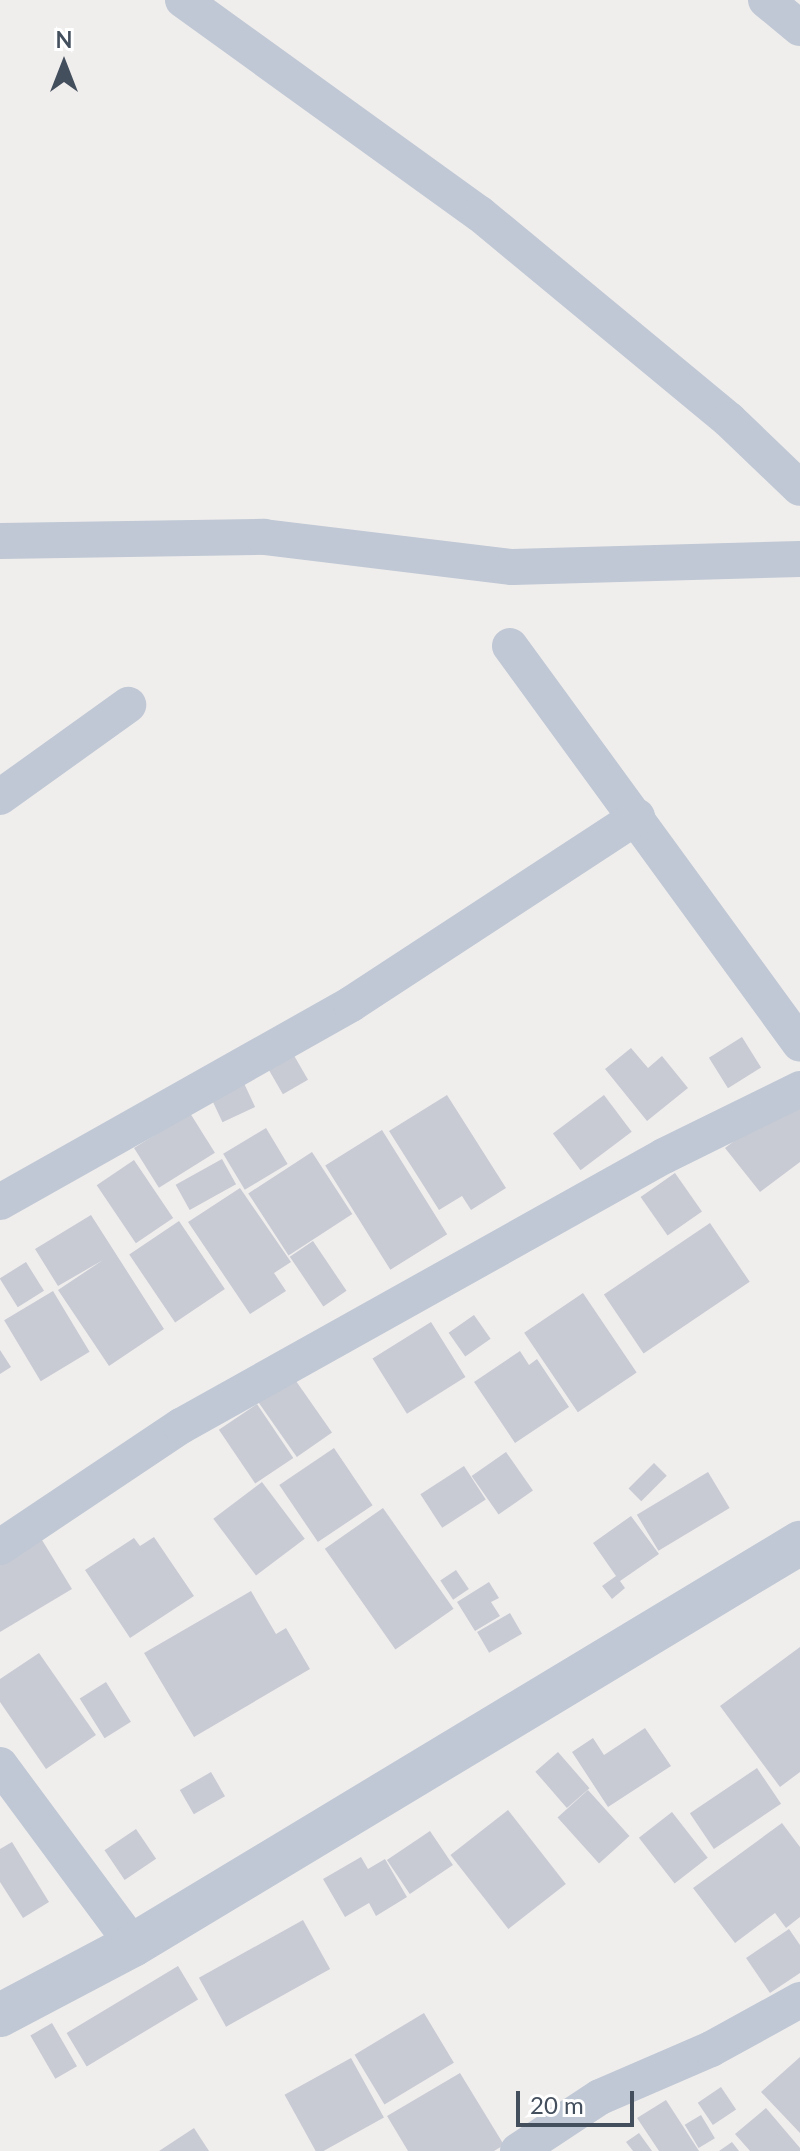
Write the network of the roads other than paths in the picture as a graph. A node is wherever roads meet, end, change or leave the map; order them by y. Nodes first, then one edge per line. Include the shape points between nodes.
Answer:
1 (183, 0) edge
2 (766, 0) edge
3 (800, 28) edge
4 (800, 488) edge
5 (0, 541) edge
6 (800, 559) edge
7 (510, 646) dead end
8 (128, 705) dead end
9 (0, 797) edge
10 (637, 817) junction
11 (800, 1043) edge
12 (800, 1089) edge
13 (0, 1202) edge
14 (800, 1543) edge
15 (0, 1547) edge
16 (0, 1765) edge
17 (133, 1945) junction
18 (800, 2000) edge
19 (0, 2015) edge
20 (518, 2151) edge

1 - 4 street via 480,214 729,420
2 - 3 street
5 - 6 street via 264,537 512,567
7 - 10 street
8 - 9 street
10 - 11 street
10 - 13 street via 351,1004
12 - 15 street via 664,1156 181,1426
14 - 17 street
16 - 17 street
17 - 19 street
18 - 20 street via 711,2049 600,2097

